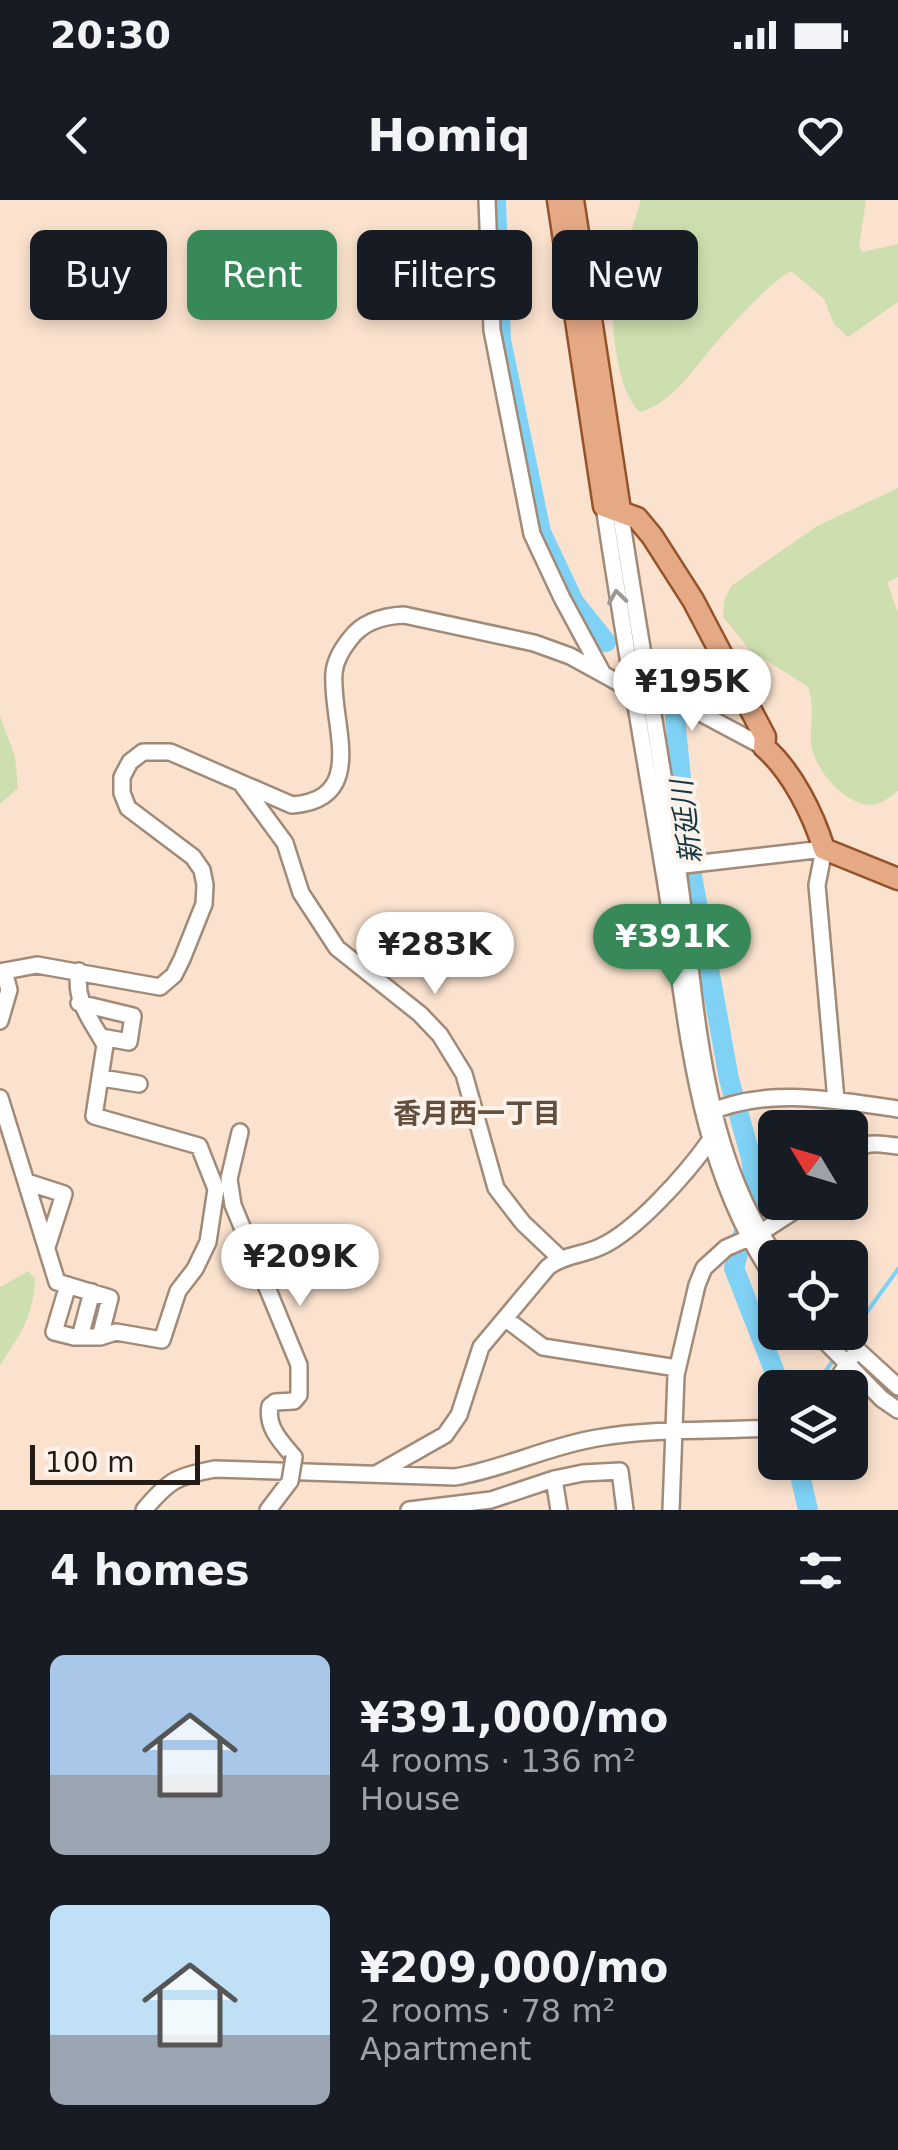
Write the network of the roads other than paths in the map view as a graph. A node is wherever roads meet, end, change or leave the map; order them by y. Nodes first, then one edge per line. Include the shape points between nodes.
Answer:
1 (487, 200) edge
2 (558, 200) edge
3 (574, 200) edge
4 (612, 508) junction
5 (604, 674) junction
6 (639, 690) junction
7 (764, 748) junction
8 (243, 786) junction
9 (824, 849) junction
10 (670, 867) junction
11 (898, 879) edge
12 (2, 971) edge
13 (79, 971) junction
14 (79, 1003) junction
15 (0, 1021) edge
16 (100, 1037) junction
17 (102, 1078) junction
18 (139, 1084) dead end
19 (0, 1098) edge
20 (836, 1100) junction
21 (898, 1109) edge
22 (708, 1113) junction
23 (240, 1132) dead end
24 (710, 1142) junction
25 (868, 1144) edge
26 (898, 1146) edge
27 (27, 1182) junction
28 (779, 1220) edge
29 (754, 1235) junction
30 (759, 1240) edge
31 (758, 1244) edge
32 (47, 1248) junction
33 (561, 1260) junction
34 (68, 1285) junction
35 (92, 1292) junction
36 (506, 1319) junction
37 (100, 1336) junction
38 (80, 1337) junction
39 (842, 1350) edge
40 (848, 1350) edge
41 (852, 1357) junction
42 (677, 1368) junction
43 (844, 1370) edge
44 (898, 1387) edge
45 (898, 1410) edge
46 (758, 1429) edge
47 (672, 1433) junction
48 (376, 1474) junction
49 (554, 1479) junction
50 (144, 1510) edge
51 (268, 1510) edge
52 (409, 1510) edge
53 (558, 1510) edge
54 (625, 1510) edge
55 (671, 1510) edge

1 - 5 street via 492,330 532,534
2 - 4 main road
3 - 4 main road
4 - 6 street
4 - 7 main road via 637,518 652,536 765,737
5 - 6 street
5 - 8 street via 534,643 404,614 384,616 354,632 334,672 337,783 313,803 292,805
6 - 7 street via 657,690
6 - 10 street
7 - 9 main road via 791,780
8 - 13 street via 156,750 130,762 122,776 128,808 193,857 202,870 204,904 174,976 160,987
8 - 33 street via 284,843 301,892 337,948 440,1035 464,1074 496,1188
9 - 10 street
9 - 11 main road
9 - 20 street via 816,885
10 - 22 street
12 - 13 street via 37,965
12 - 15 street via 8,990
13 - 14 street
14 - 16 street
14 - 16 street via 133,1016 128,1042
16 - 17 street
17 - 18 street
17 - 37 street via 94,1116 200,1146 216,1189 208,1242 178,1292 162,1340 116,1332
19 - 27 street
20 - 21 street
20 - 22 street via 744,1100
22 - 24 street
22 - 29 street
23 - 51 street, bridge via 229,1179 233,1206 299,1366 300,1395 276,1402 268,1414 294,1457 290,1481
24 - 29 street
24 - 33 street via 684,1176 616,1237
25 - 26 street
27 - 32 street
27 - 32 street via 64,1194
28 - 29 street
29 - 30 street
29 - 31 street
29 - 42 street via 704,1268
32 - 34 street via 57,1282
33 - 36 street
34 - 35 street
34 - 38 street via 54,1332
35 - 37 street via 110,1298
35 - 38 street
36 - 42 street via 543,1347
36 - 48 street via 481,1347 445,1435
37 - 38 street
39 - 41 street
40 - 41 street
41 - 43 street
41 - 44 street
41 - 45 street
42 - 47 street
46 - 47 street
47 - 48 street via 599,1438 456,1477
47 - 55 street
48 - 50 street via 198,1472 182,1475
49 - 52 street via 491,1500
49 - 53 street
49 - 54 street via 620,1471

